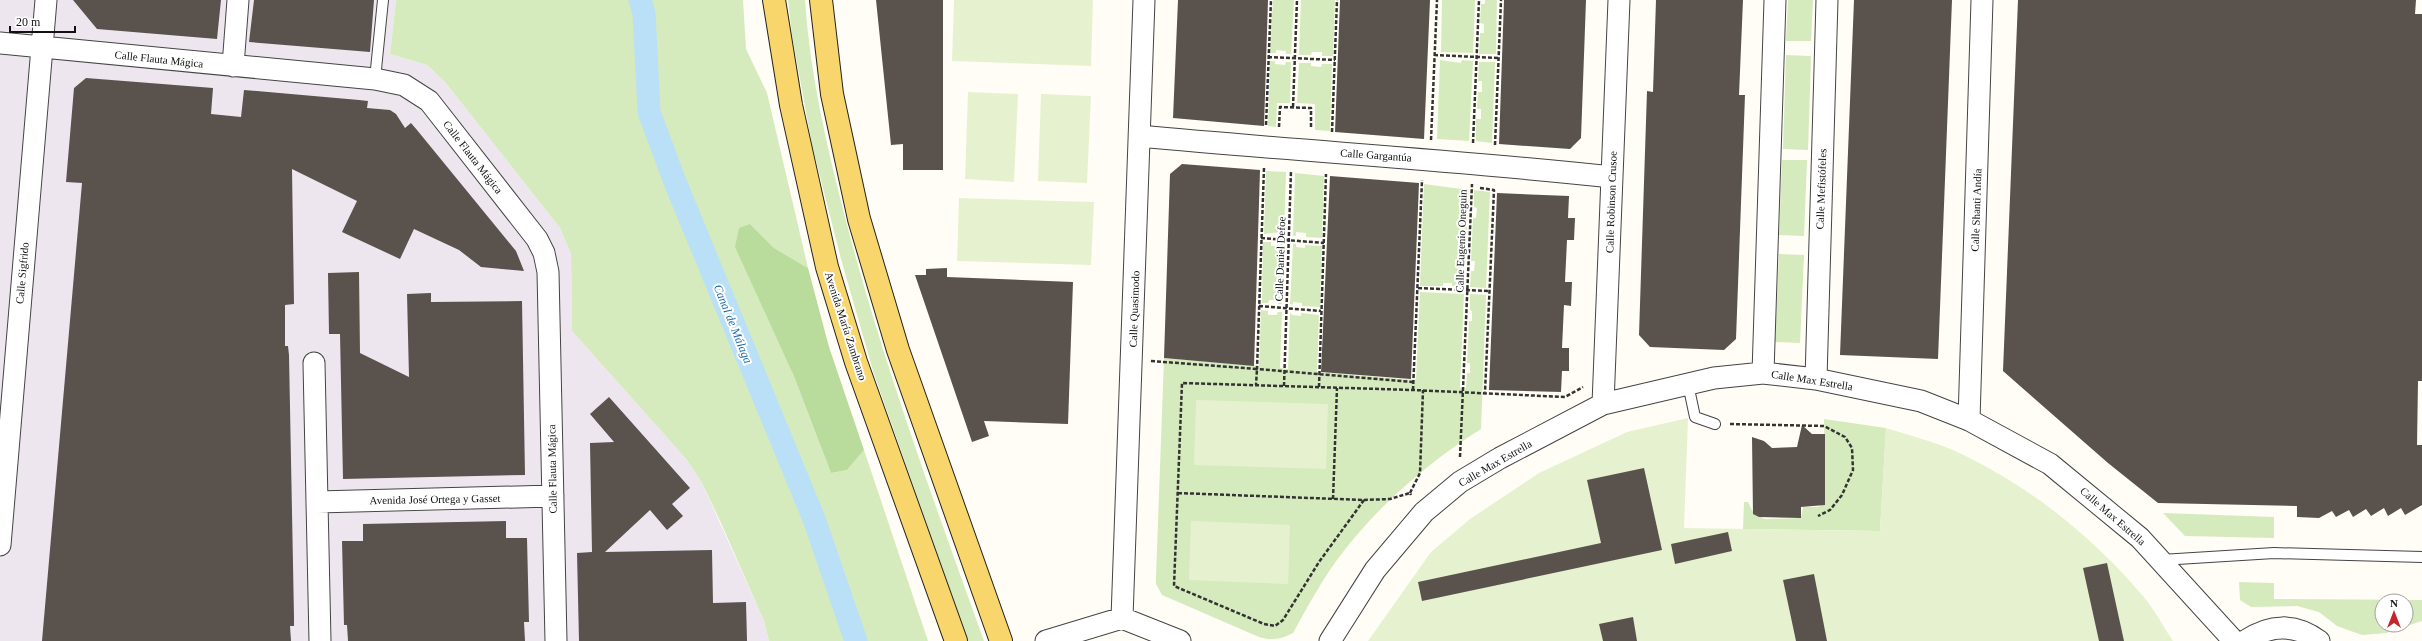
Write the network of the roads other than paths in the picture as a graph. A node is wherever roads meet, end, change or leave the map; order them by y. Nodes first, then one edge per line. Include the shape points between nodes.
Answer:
1 (46, 0) edge
2 (238, 0) edge
3 (383, 0) edge
4 (774, 0) edge
5 (821, 0) edge
6 (1144, 0) edge
7 (1619, 0) edge
8 (1775, 0) edge
9 (1827, 0) edge
10 (1982, 0) edge
11 (0, 43) edge
12 (41, 47) junction
13 (233, 66) junction
14 (375, 79) junction
15 (1140, 136) junction
16 (1612, 177) junction
17 (9, 325) edge
18 (314, 363) dead end
19 (1763, 373) junction
20 (1816, 379) junction
21 (1688, 384) junction
22 (1603, 404) junction
23 (1969, 420) junction
24 (1715, 424) road end
25 (552, 496) junction
26 (317, 502) junction
27 (0, 546) edge
28 (2422, 557) edge
29 (2161, 560) junction
30 (1122, 618) junction
31 (320, 641) edge
32 (556, 641) edge
33 (956, 641) edge
34 (1001, 641) edge
35 (1046, 641) edge
36 (1180, 641) edge
37 (1330, 641) edge
38 (2234, 641) edge
39 (2245, 641) edge
40 (2320, 641) edge

1 - 12 street, Calle Sigfrido
2 - 13 street
3 - 14 lane
4 - 33 main road, Avenida María Zambrano via 791,104 827,267 856,362
5 - 34 main road via 832,94 859,219 898,350
6 - 15 street, Calle Quasimodo
7 - 16 street, Calle Robinson Crusoe
8 - 19 street
9 - 20 street, Calle Mefistófeles
10 - 23 street, Calle Shanti Andía
11 - 12 street, Calle Flauta Mágica
12 - 13 street, Calle Flauta Mágica
12 - 17 street, Calle Sigfrido
13 - 14 street, Calle Flauta Mágica
14 - 25 street, Calle Flauta Mágica via 404,85 430,101 537,239 544,253 548,272
15 - 16 street, Calle Gargantúa via 1291,160 1473,149
15 - 30 street, Calle Quasimodo
16 - 22 street, Calle Robinson Crusoe
17 - 27 street, Calle Sigfrido
18 - 26 street
19 - 20 street, Calle Max Estrella
19 - 21 street, Calle Max Estrella via 1714,378
20 - 23 street, Calle Max Estrella via 1921,401
21 - 22 street, Calle Max Estrella
21 - 24 lane via 1695,418
22 - 37 street, Calle Max Estrella via 1460,482 1424,512 1375,570
23 - 29 street, Calle Max Estrella via 2062,473 2140,538
25 - 26 street, Avenida José Ortega y Gasset
25 - 32 street, Calle Flauta Mágica
26 - 31 street
28 - 29 lane via 2274,553
29 - 38 street, Calle Max Estrella
30 - 35 street
30 - 36 street
39 - 40 street via 2257,633 2274,628 2292,628 2308,633

